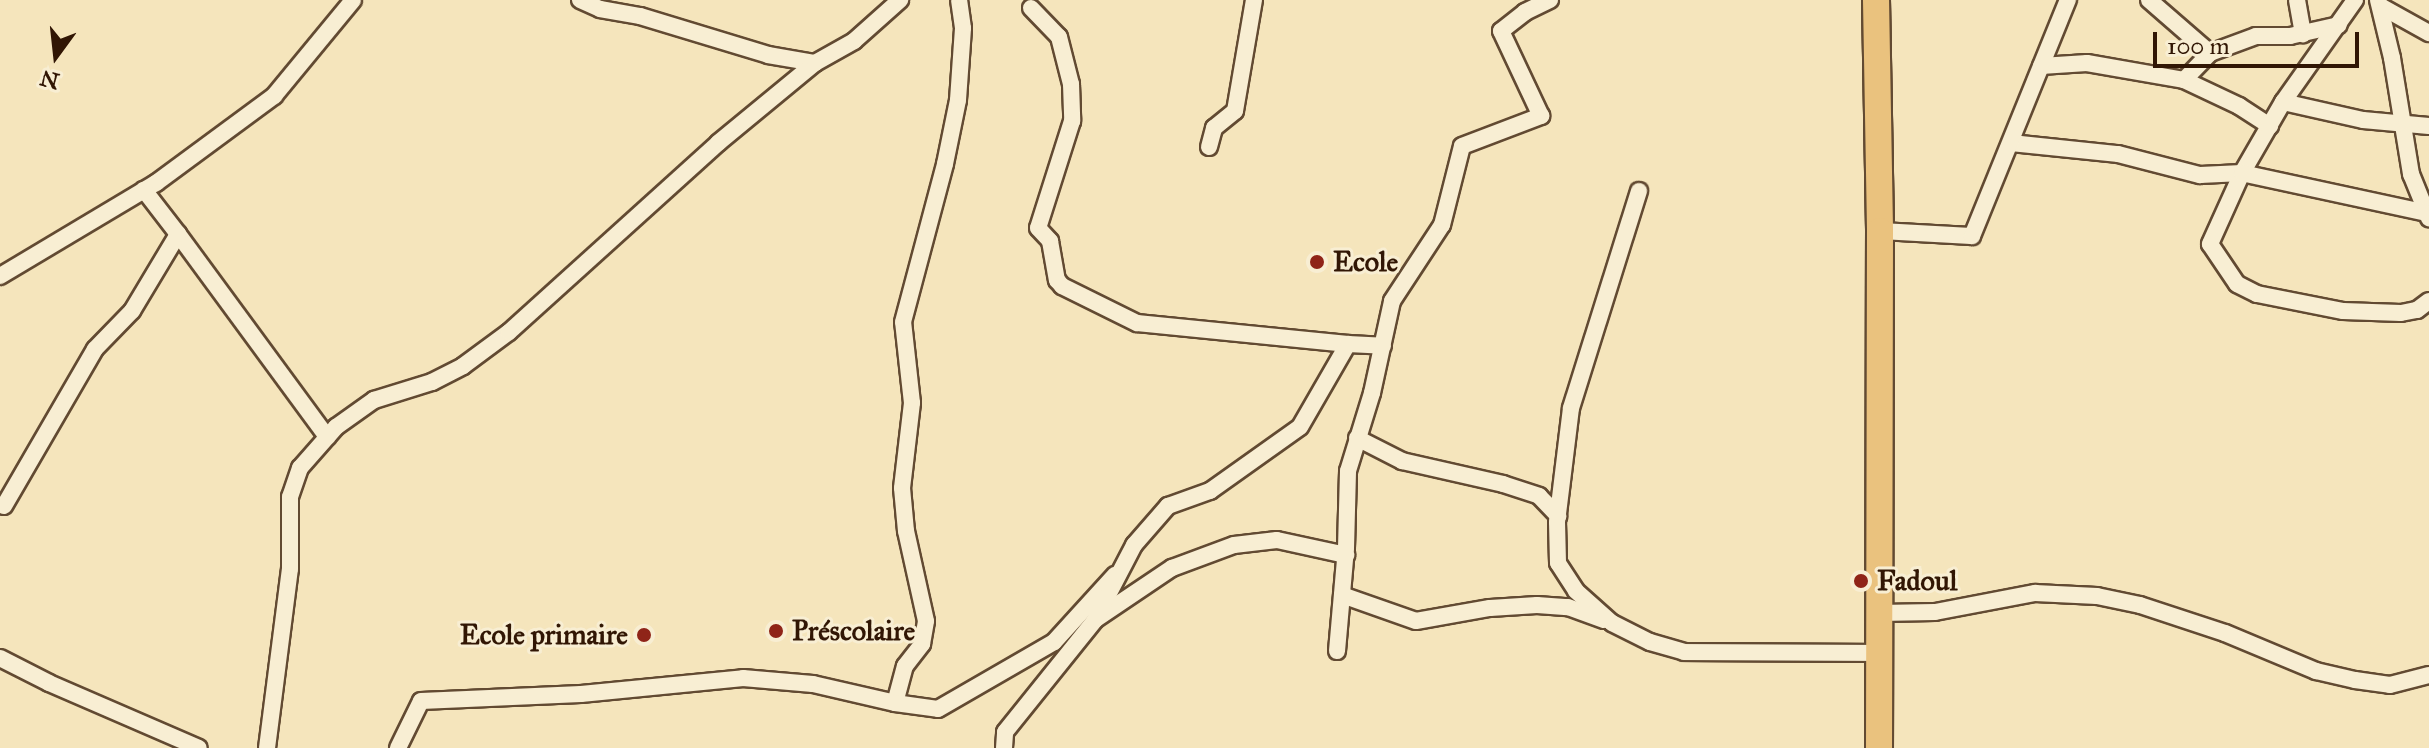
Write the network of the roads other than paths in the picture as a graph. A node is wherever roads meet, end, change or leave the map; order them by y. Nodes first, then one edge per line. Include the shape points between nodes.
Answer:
1 (353, 0) edge
2 (580, 0) edge
3 (900, 0) edge
4 (959, 0) edge
5 (1254, 0) edge
6 (1550, 0) edge
7 (1876, 0) edge
8 (2068, 0) edge
9 (2149, 0) edge
10 (2297, 0) edge
11 (2355, 0) edge
12 (2380, 4) edge
13 (1031, 8) dead end
14 (2339, 25) junction
15 (2429, 33) edge
16 (2303, 34) junction
17 (2210, 53) junction
18 (815, 63) junction
19 (2041, 66) junction
20 (2184, 80) junction
21 (2283, 102) junction
22 (2400, 122) junction
23 (2270, 126) junction
24 (2429, 126) edge
25 (2011, 143) junction
26 (1209, 147) dead end
27 (2242, 173) junction
28 (144, 190) junction
29 (1639, 191) dead end
30 (2428, 215) edge
31 (1880, 231) junction
32 (178, 234) junction
33 (0, 276) edge
34 (2429, 301) edge
35 (1348, 344) junction
36 (1383, 346) junction
37 (327, 437) junction
38 (1357, 438) junction
39 (1, 508) edge
40 (1558, 516) junction
41 (1346, 555) junction
42 (1115, 575) junction
43 (1342, 595) junction
44 (1879, 613) junction
45 (1095, 620) junction
46 (1612, 623) junction
47 (1337, 651) dead end
48 (1879, 653) junction
49 (0, 658) edge
50 (2429, 675) edge
51 (895, 703) junction
52 (199, 748) edge
53 (267, 748) edge
54 (398, 748) edge
55 (1004, 748) edge
56 (1879, 748) edge

1 - 28 street via 274,96
2 - 18 street via 768,55
3 - 18 street via 854,41
4 - 51 street via 963,28 958,100 903,322 912,403 902,488 926,621 922,644 905,666
5 - 26 street via 1237,102 1232,116 1214,128
6 - 36 street via 1501,31 1541,116 1462,146 1442,225 1392,301
7 - 31 main road
8 - 19 street
9 - 17 street
10 - 16 street
11 - 14 street
12 - 15 street
12 - 22 street
13 - 35 street via 1059,37 1071,84 1072,121 1038,228 1050,241 1062,286 1137,323
14 - 16 street
14 - 21 street
16 - 17 street via 2256,36
17 - 20 street
18 - 37 street via 509,332 432,382 374,400
19 - 20 street via 2087,63
19 - 25 street
20 - 23 street
21 - 22 street via 2363,120
21 - 23 street
22 - 24 street
22 - 30 street via 2411,174
23 - 27 street
25 - 27 street via 2118,154 2200,175
25 - 31 street via 1972,236
27 - 30 street
27 - 34 street via 2210,244 2244,291 2343,311 2401,313
28 - 32 street
28 - 33 street
29 - 40 street via 1571,408
31 - 44 main road
32 - 37 street
32 - 39 street via 132,311 95,349
35 - 36 street
35 - 42 street via 1300,427 1210,491 1168,506
36 - 38 street
37 - 53 street via 300,468 290,497 290,569
38 - 40 street via 1402,461 1539,496
38 - 41 street via 1348,471
40 - 46 street via 1558,563 1576,591
41 - 43 street
41 - 45 street via 1277,540 1234,545 1172,568
42 - 45 street
42 - 51 street via 1054,642 988,682 938,709
43 - 46 street via 1416,621 1537,605 1568,607
43 - 47 street
44 - 48 main road
44 - 50 street via 1935,612 2035,593 2097,596 2225,633 2316,671 2390,685
45 - 55 street via 1005,732
46 - 48 street via 1684,652
48 - 56 main road
49 - 52 street
51 - 54 street via 813,684 743,678 581,694 421,701

